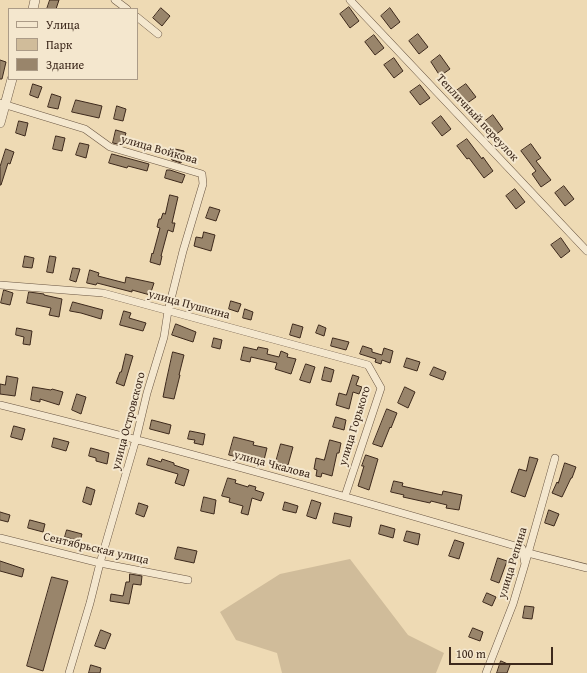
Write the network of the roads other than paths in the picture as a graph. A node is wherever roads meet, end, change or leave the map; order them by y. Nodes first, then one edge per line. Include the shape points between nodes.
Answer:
1 (115, 0) edge
2 (350, 0) edge
3 (126, 8) edge
4 (138, 18) edge
5 (158, 34) dead end
6 (12, 80) edge
7 (2, 103) edge
8 (0, 123) edge
9 (202, 174) joint
10 (587, 251) edge
11 (0, 285) edge
12 (168, 310) junction
13 (368, 365) joint
14 (0, 405) edge
15 (136, 439) junction
16 (555, 458) dead end
17 (345, 496) junction
18 (0, 538) edge
19 (528, 553) junction
20 (100, 563) junction
21 (525, 564) junction
22 (587, 568) edge
23 (188, 580) dead end
24 (69, 673) edge
25 (486, 673) edge

1 - 3 street
2 - 10 street, Тепличный переулок
4 - 5 street
6 - 7 street
7 - 8 street
7 - 9 street, улица Войкова via 85,129 110,147
9 - 12 street, улица Островского via 203,184
11 - 12 street, улица Пушкина via 103,293
12 - 13 street, улица Пушкина
12 - 15 street, улица Островского via 164,336
13 - 17 street, улица Горького via 381,388
14 - 15 street, улица Чкалова
15 - 17 street, улица Чкалова
15 - 20 street, улица Островского
16 - 19 street, улица Репина
17 - 21 street, улица Чкалова via 522,548
18 - 20 street, Сентябрьская улица
19 - 21 street, улица Репина
19 - 22 street
20 - 23 street, Сентябрьская улица
20 - 24 street, улица Островского
21 - 25 street, улица Репина

